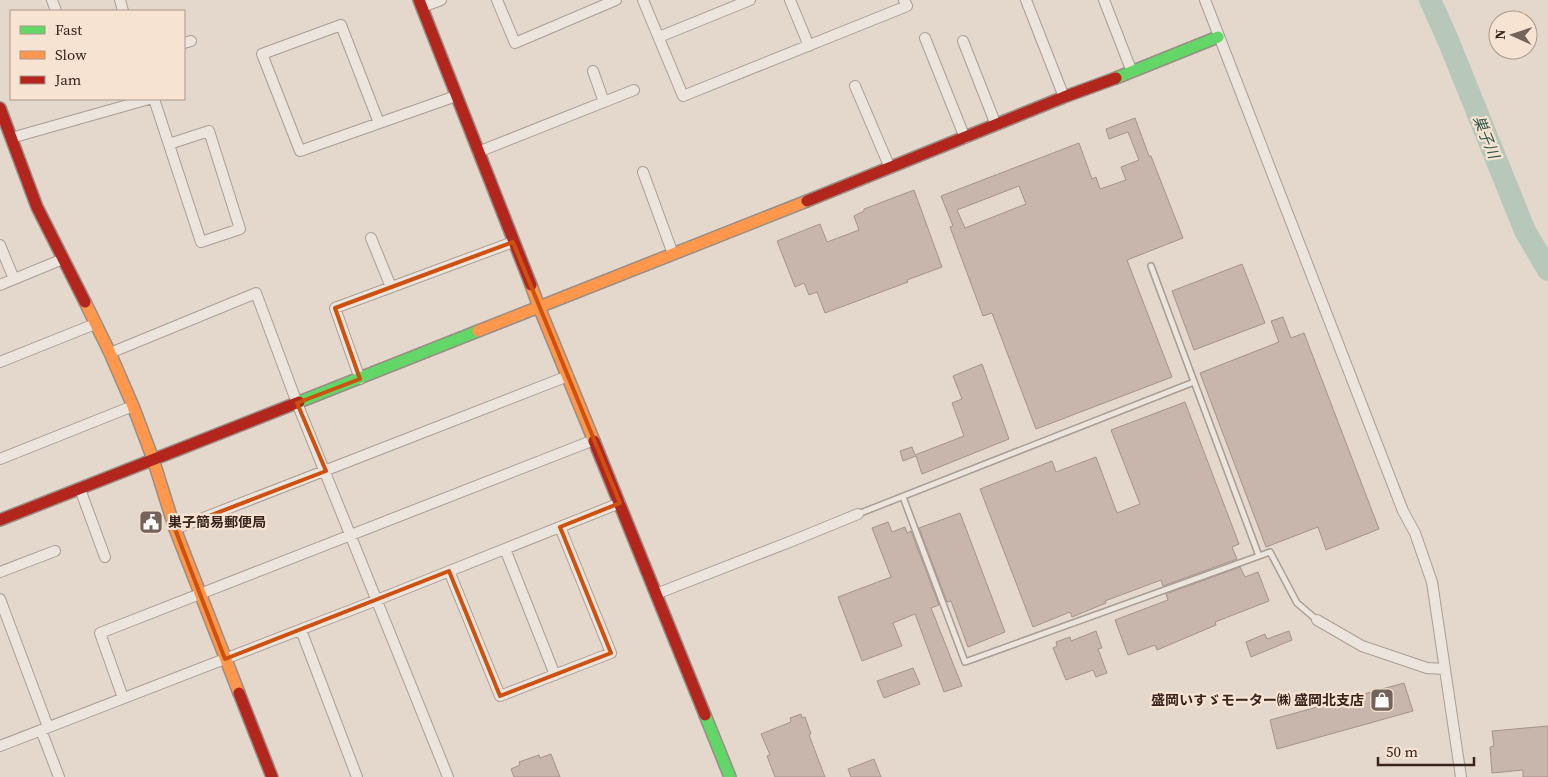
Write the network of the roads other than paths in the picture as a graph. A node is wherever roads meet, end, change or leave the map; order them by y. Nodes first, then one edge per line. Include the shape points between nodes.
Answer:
1 (441, 0) edge
2 (497, 0) edge
3 (616, 0) edge
4 (643, 0) edge
5 (750, 0) edge
6 (790, 0) edge
7 (904, 0) edge
8 (1026, 0) edge
9 (1104, 0) edge
10 (1205, 0) edge
11 (421, 4) edge
12 (659, 37) junction
13 (1218, 37) junction
14 (925, 38) dead end
15 (963, 41) dead end
16 (809, 46) junction
17 (593, 71) dead end
18 (1132, 72) junction
19 (855, 86) dead end
20 (634, 90) dead end
21 (456, 96) junction
22 (1064, 97) junction
23 (145, 100) edge
24 (154, 100) edge
25 (604, 102) junction
26 (0, 108) edge
27 (2, 121) edge
28 (379, 123) junction
29 (996, 125) junction
30 (12, 138) junction
31 (965, 138) junction
32 (169, 144) junction
33 (478, 152) junction
34 (890, 168) junction
35 (643, 172) dead end
36 (371, 238) dead end
37 (513, 242) junction
38 (0, 245) edge
39 (673, 254) junction
40 (63, 259) junction
41 (1151, 266) dead end
42 (14, 280) junction
43 (0, 285) edge
44 (391, 287) junction
45 (539, 307) junction
46 (95, 324) junction
47 (110, 353) junction
48 (0, 362) edge
49 (568, 376) junction
50 (360, 379) junction
51 (1194, 382) junction
52 (297, 403) junction
53 (133, 406) junction
54 (594, 440) junction
55 (0, 459) edge
56 (153, 459) junction
57 (326, 471) junction
58 (80, 489) junction
59 (903, 497) junction
60 (620, 503) junction
61 (858, 514) joint
62 (0, 520) edge
63 (560, 527) junction
64 (175, 530) junction
65 (352, 536) junction
66 (505, 549) junction
67 (55, 551) dead end
68 (1259, 556) junction
69 (105, 557) dead end
70 (449, 571) junction
71 (0, 572) edge
72 (656, 594) junction
73 (200, 596) junction
74 (0, 599) edge
75 (377, 600) junction
76 (1317, 620) joint
77 (301, 630) junction
78 (225, 659) junction
79 (1445, 669) junction
80 (555, 675) junction
81 (123, 698) junction
82 (45, 728) junction
83 (0, 746) edge
84 (59, 777) edge
85 (272, 777) edge
86 (357, 777) edge
87 (448, 777) edge
88 (730, 777) edge
89 (1461, 777) edge

1 - 11 street
2 - 3 street via 514,43
4 - 12 street
5 - 12 street
6 - 16 street
7 - 16 street via 907,6
8 - 22 street
9 - 18 street
10 - 13 street
11 - 21 street
12 - 16 street via 683,96
13 - 18 street
13 - 79 street via 1403,511 1415,533 1432,582
14 - 31 street
15 - 29 street
17 - 25 street
18 - 22 street
19 - 34 street
20 - 25 street
21 - 28 street
21 - 33 street
22 - 29 street
23 - 30 street
24 - 32 street
25 - 33 street
26 - 27 street
27 - 30 street
28 - 28 street via 300,151 262,54 341,25
29 - 31 street
30 - 40 street via 38,207
31 - 34 street
32 - 32 street via 201,242 240,229 209,132
33 - 37 street
34 - 39 street
35 - 39 street
36 - 44 street
37 - 44 street
37 - 45 street
38 - 42 street
39 - 45 street
40 - 42 street
40 - 46 street
41 - 51 lane
42 - 43 street
44 - 50 street via 334,308
45 - 49 street
45 - 50 street
46 - 47 street
46 - 48 street
47 - 52 street via 256,293
47 - 53 street
49 - 54 street
49 - 57 street
50 - 52 street
51 - 59 lane
51 - 68 lane
52 - 56 street
52 - 57 street
53 - 55 street
53 - 56 street
54 - 60 street
54 - 65 street
56 - 58 street
56 - 64 street
57 - 64 street
57 - 65 street
58 - 62 street
58 - 69 street
59 - 61 lane
59 - 68 lane via 965,662
60 - 63 street
60 - 72 street
61 - 72 street
63 - 66 street
63 - 80 street via 611,653
64 - 73 street
65 - 73 street
65 - 75 street
66 - 70 street
66 - 80 street
67 - 71 street
68 - 76 lane via 1270,552 1297,603
70 - 75 street
70 - 80 street via 500,696
72 - 88 street
73 - 78 street
73 - 81 street via 100,634
74 - 82 street
75 - 77 street
75 - 87 street
76 - 79 street via 1362,646 1427,668
77 - 78 street
77 - 86 street
78 - 81 street
78 - 85 street
79 - 89 street
81 - 82 street
82 - 83 street
82 - 84 street

